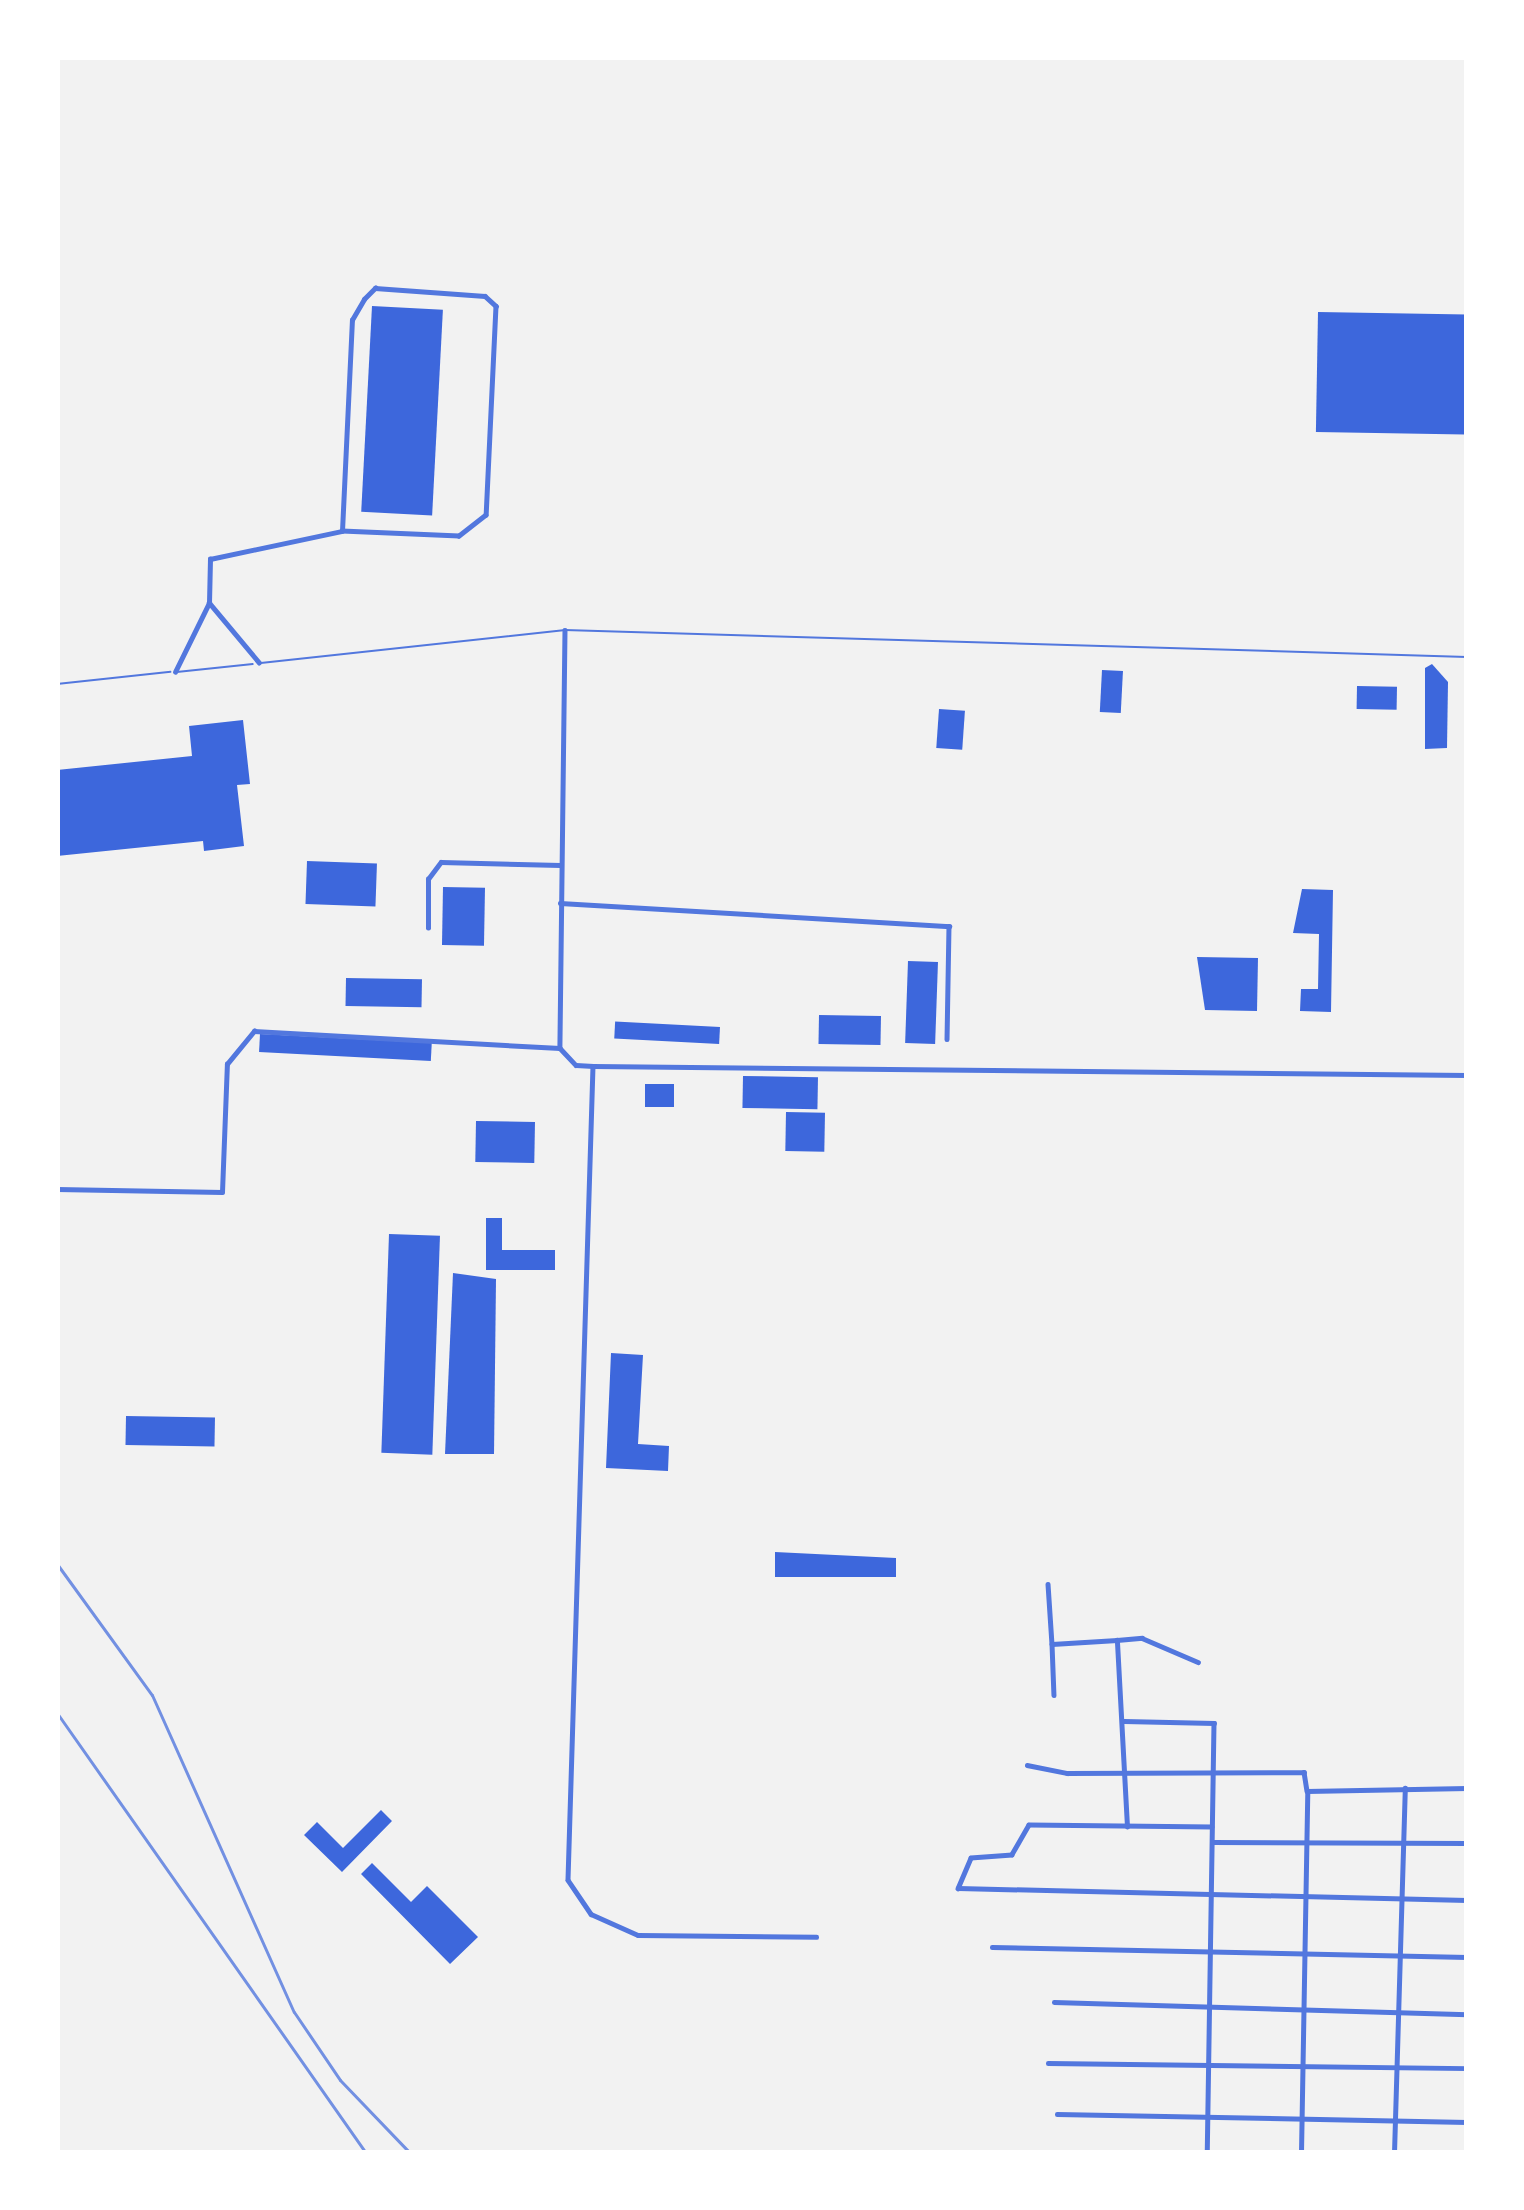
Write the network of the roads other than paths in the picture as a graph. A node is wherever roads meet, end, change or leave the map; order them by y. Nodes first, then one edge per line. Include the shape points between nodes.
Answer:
1 (342, 531) junction
2 (209, 603) junction
3 (565, 630) junction
4 (1467, 657) edge
5 (259, 663) junction
6 (175, 672) junction
7 (57, 685) edge
8 (560, 865) junction
9 (560, 903) junction
10 (428, 928) dead end
11 (947, 1039) dead end
12 (560, 1048) junction
13 (593, 1066) junction
14 (1467, 1075) edge
15 (57, 1189) edge
16 (1048, 1584) dead end
17 (1118, 1640) junction
18 (1052, 1644) junction
19 (1198, 1662) dead end
20 (1054, 1695) dead end
21 (1124, 1721) junction
22 (1027, 1766) dead end
23 (1127, 1773) junction
24 (1213, 1774) junction
25 (1405, 1788) junction
26 (1467, 1788) edge
27 (1306, 1791) junction
28 (1127, 1827) junction
29 (1212, 1827) junction
30 (1212, 1842) junction
31 (1306, 1843) junction
32 (1403, 1843) junction
33 (1467, 1843) edge
34 (1211, 1893) junction
35 (1305, 1896) junction
36 (1402, 1898) junction
37 (1467, 1900) edge
38 (816, 1937) dead end
39 (992, 1947) dead end
40 (1210, 1951) junction
41 (1304, 1953) junction
42 (1400, 1956) junction
43 (1467, 1958) edge
44 (1054, 2002) dead end
45 (1209, 2007) junction
46 (1304, 2010) junction
47 (1398, 2012) junction
48 (1467, 2014) edge
49 (1208, 2060) junction
50 (1303, 2062) junction
51 (1048, 2063) dead end
52 (1397, 2066) junction
53 (1467, 2068) edge
54 (1057, 2114) dead end
55 (1207, 2117) junction
56 (1302, 2119) junction
57 (1395, 2120) junction
58 (1467, 2122) edge
59 (1207, 2153) edge
60 (1301, 2153) edge
61 (1394, 2153) edge

1 - 1 street via 352,320 364,299 375,288 485,296 496,306 486,515 459,536
1 - 2 street via 210,559
2 - 5 street
2 - 6 street
3 - 4 lane
3 - 5 lane
3 - 8 street
5 - 6 lane
6 - 7 lane
8 - 9 street
8 - 10 street via 441,862 428,879
9 - 11 street via 949,926
9 - 12 street
12 - 13 street via 576,1064
12 - 15 street via 254,1031 227,1064 222,1192
13 - 14 street
13 - 38 street via 583,1598 568,1840 576,1900 614,1928
16 - 18 street
17 - 18 street
17 - 19 street via 1142,1638
17 - 21 street
18 - 20 street
21 - 23 street
21 - 24 street via 1214,1723
22 - 23 street
23 - 24 street
23 - 28 street
24 - 27 street via 1304,1772
24 - 29 street
25 - 26 street
25 - 27 street
25 - 32 street
27 - 31 street
28 - 29 street
28 - 34 street via 1029,1825 1012,1855 967,1861 962,1892
29 - 30 street
30 - 31 street
30 - 34 street
31 - 32 street
31 - 35 street
32 - 33 street
32 - 36 street
34 - 35 street
34 - 40 street
35 - 36 street
35 - 41 street
36 - 37 street
36 - 42 street
39 - 40 street
40 - 41 street
40 - 45 street
41 - 42 street
41 - 46 street
42 - 43 street
42 - 47 street
44 - 45 street
45 - 46 street
45 - 49 street
46 - 47 street
46 - 50 street
47 - 48 street
47 - 52 street
49 - 50 street
49 - 51 street
49 - 55 street
50 - 52 street
50 - 56 street
52 - 53 street
52 - 57 street
54 - 55 street
55 - 56 street
55 - 59 street
56 - 57 street
56 - 60 street
57 - 58 street
57 - 61 street

